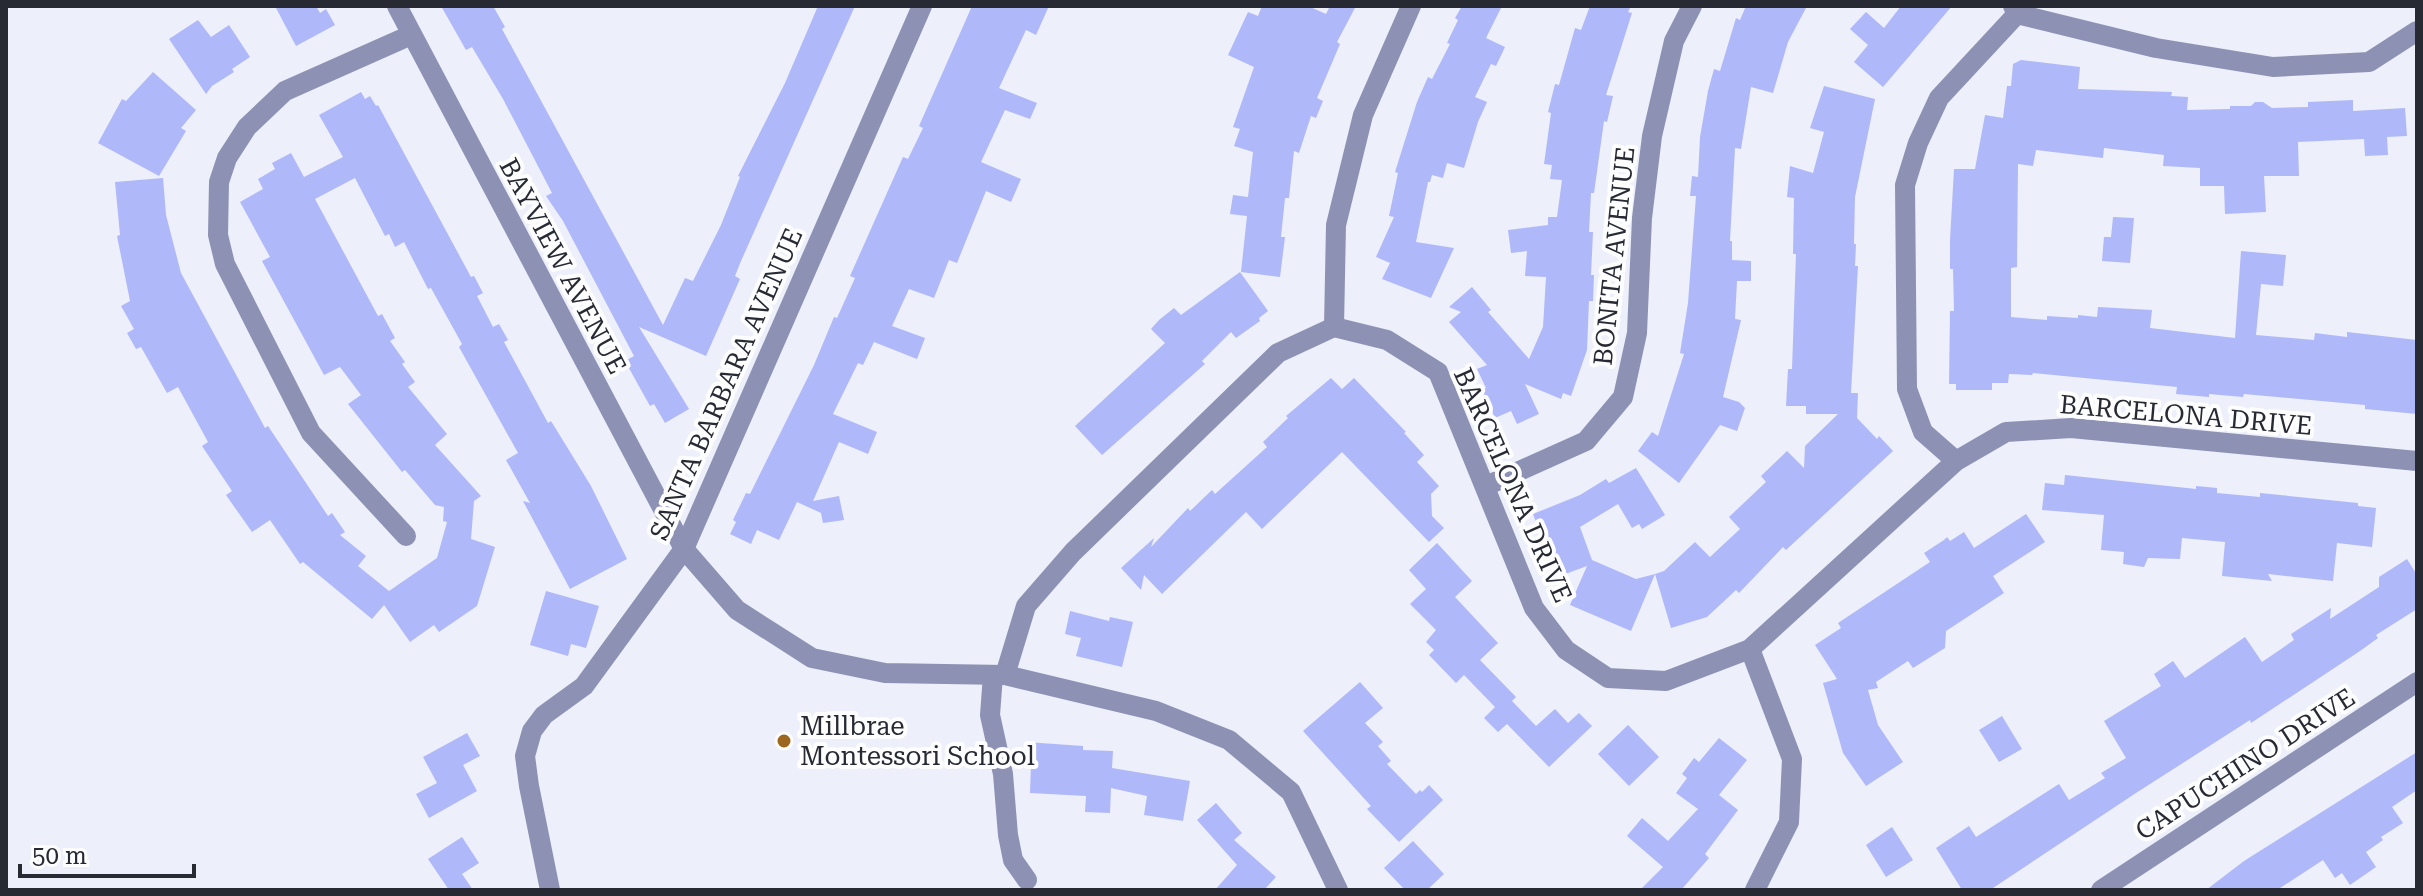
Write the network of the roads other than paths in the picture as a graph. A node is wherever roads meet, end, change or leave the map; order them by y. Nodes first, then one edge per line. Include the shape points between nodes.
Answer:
1 (397, 6) edge
2 (922, 6) edge
3 (1411, 6) edge
4 (1692, 6) edge
5 (2015, 10) edge
6 (2417, 31) edge
7 (411, 35) junction
8 (1334, 327) junction
9 (1956, 461) junction
10 (2417, 461) edge
11 (1486, 486) junction
12 (406, 536) dead end
13 (684, 549) junction
14 (1750, 649) junction
15 (999, 675) junction
16 (2417, 682) edge
17 (1027, 880) dead end
18 (550, 890) edge
19 (1338, 890) edge
20 (1755, 890) edge
21 (2101, 890) edge

1 - 7 street, BAYVIEW AVENUE
2 - 13 street, SANTA BARBARA AVENUE
3 - 8 street via 1363,115 1336,225
4 - 11 street, BONITA AVENUE via 1674,41 1652,136 1637,333 1623,397 1586,441
5 - 6 street via 2156,48 2273,67 2369,62
5 - 9 street via 1939,98 1905,185 1907,389 1923,432
7 - 12 street via 285,91 247,127 227,158 217,207 225,264 311,433
7 - 13 street, BAYVIEW AVENUE
8 - 11 street, BARCELONA DRIVE via 1387,340 1438,372
8 - 15 street via 1278,353 1073,552 1026,606
9 - 10 street, BARCELONA DRIVE via 2006,432 2071,428
9 - 14 street, BARCELONA DRIVE
11 - 14 street, BARCELONA DRIVE via 1534,608 1566,650 1608,678 1666,681
13 - 15 street, BAYVIEW AVENUE via 737,610 812,658 885,673
13 - 18 street, SANTA BARBARA AVENUE via 584,686 544,715 532,731 525,756
14 - 20 street via 1792,759 1789,822
15 - 17 street via 990,715 1013,860
15 - 19 street, BAYVIEW AVENUE via 1156,711 1229,740 1291,792
16 - 21 street, CAPUCHINO DRIVE

